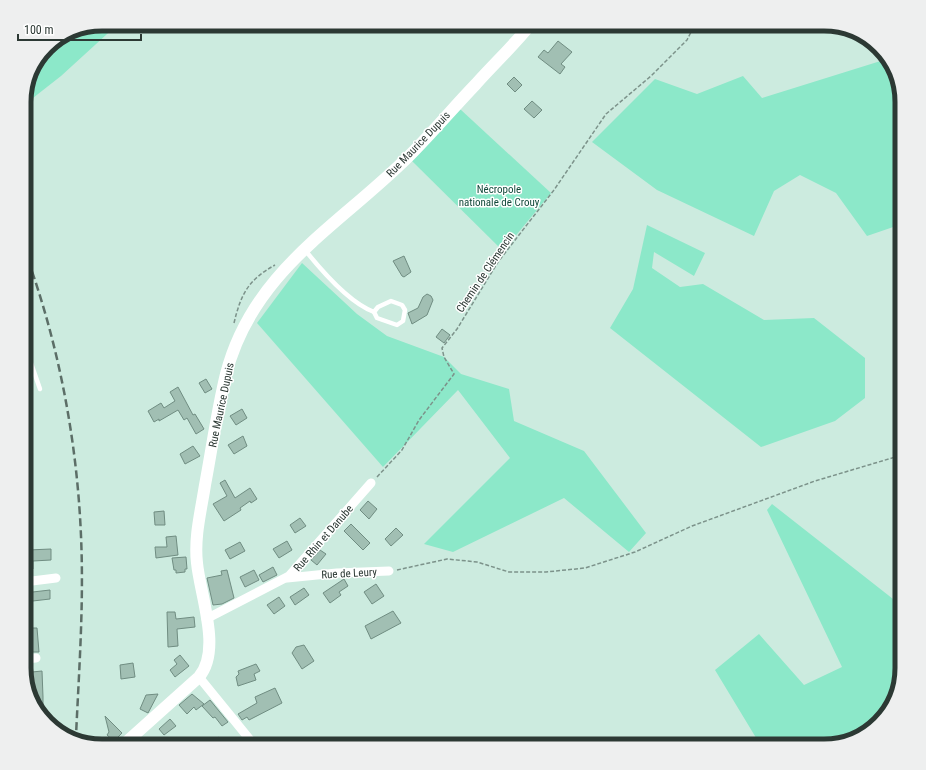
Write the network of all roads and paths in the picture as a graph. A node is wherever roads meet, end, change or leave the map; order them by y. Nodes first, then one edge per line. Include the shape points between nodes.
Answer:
1 (525, 31) edge
2 (692, 31) edge
3 (303, 248) junction
4 (374, 312) junction
5 (31, 363) edge
6 (40, 389) dead end
7 (895, 457) edge
8 (371, 483) joint
9 (389, 571) joint
10 (56, 578) dead end
11 (286, 578) junction
12 (31, 581) edge
13 (206, 619) junction
14 (31, 658) edge
15 (36, 658) dead end
16 (199, 677) junction
17 (130, 739) edge
18 (249, 739) edge

1 - 3 main road, Rue Maurice Dupuis via 409,156 365,197
2 - 8 path, Chemin de Clémencin via 687,40 651,76 606,114 554,190 498,262 457,329 442,348 454,374 419,420 402,450
3 - 4 lane via 322,271 365,309
3 - 13 main road, Rue Maurice Dupuis via 268,288 240,336 229,363 219,406 197,541 198,572
4 - 4 lane via 377,318 397,325 403,321 405,310 402,305 391,301 378,307
5 - 6 lane
7 - 9 path via 815,481 692,526 635,552 585,568 509,572 477,562 447,559
8 - 11 street, Rue Rhin et Danube
9 - 11 street, Rue de Leury
10 - 12 street
11 - 13 street, Rue Rhin et Danube
13 - 16 main road, Rue Maurice Dupuis via 210,647 205,669
14 - 15 street
16 - 17 main road, Rue Maurice Dupuis
16 - 18 street

